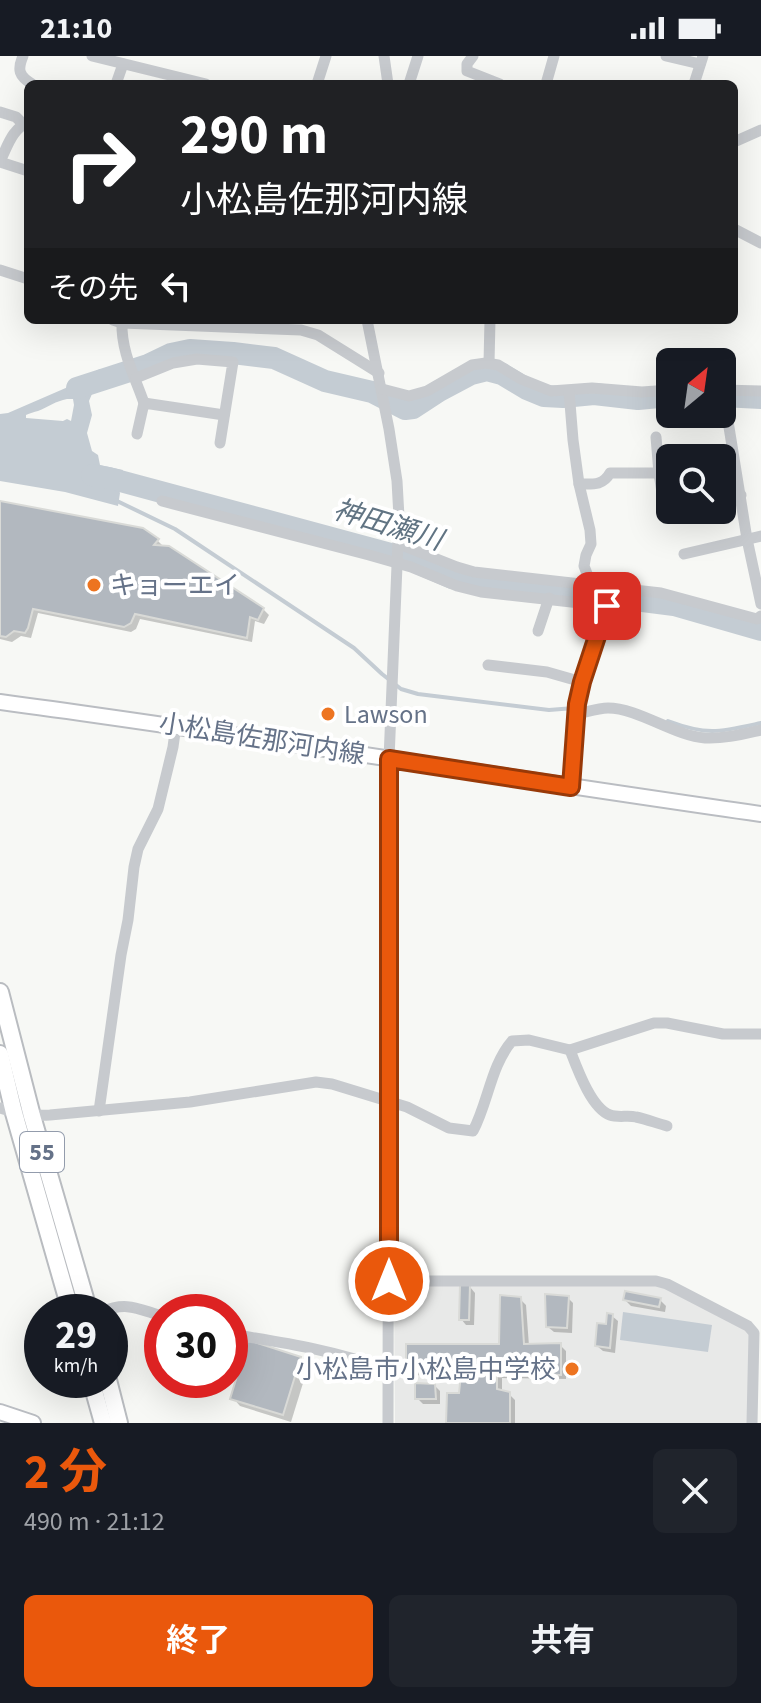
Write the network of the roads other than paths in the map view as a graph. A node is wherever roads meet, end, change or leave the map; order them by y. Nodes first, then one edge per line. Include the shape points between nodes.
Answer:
1 (23, 56) edge
2 (326, 56) edge
3 (384, 56) edge
4 (418, 56) edge
5 (473, 56) edge
6 (554, 56) edge
7 (666, 56) edge
8 (97, 57) edge
9 (702, 60) edge
10 (123, 64) junction
11 (27, 80) edge
12 (117, 80) edge
13 (189, 80) edge
14 (318, 80) edge
15 (387, 80) edge
16 (410, 80) edge
17 (490, 80) edge
18 (547, 80) edge
19 (695, 80) edge
20 (0, 112) edge
21 (24, 122) edge
22 (24, 124) edge
23 (761, 130) edge
24 (738, 140) edge
25 (0, 162) edge
26 (24, 170) edge
27 (738, 231) edge
28 (761, 243) edge
29 (0, 270) edge
30 (24, 278) edge
31 (118, 324) edge
32 (239, 324) edge
33 (368, 324) edge
34 (490, 324) edge
35 (489, 363) junction
36 (133, 372) junction
37 (379, 373) junction
38 (656, 391) edge
39 (761, 391) edge
40 (736, 392) edge
41 (383, 395) junction
42 (570, 395) junction
43 (144, 403) junction
44 (224, 415) junction
45 (729, 428) edge
46 (137, 434) dead end
47 (656, 437) dead end
48 (220, 443) dead end
49 (657, 444) edge
50 (656, 473) edge
51 (579, 484) junction
52 (741, 495) junction
53 (736, 496) edge
54 (162, 501) dead end
55 (761, 536) edge
56 (747, 539) junction
57 (398, 554) junction
58 (684, 554) dead end
59 (591, 584) junction
60 (549, 598) junction
61 (761, 604) edge
62 (761, 616) edge
63 (538, 631) dead end
64 (488, 665) dead end
65 (582, 682) junction
66 (0, 702) edge
67 (577, 710) junction
68 (176, 725) junction
69 (761, 730) edge
70 (389, 759) junction
71 (571, 787) junction
72 (761, 814) edge
73 (0, 992) edge
74 (761, 1034) edge
75 (570, 1050) junction
76 (0, 1054) edge
77 (389, 1101) junction
78 (7, 1110) edge
79 (99, 1111) junction
80 (32, 1116) junction
81 (667, 1126) dead end
82 (389, 1281) junction
83 (65, 1294) edge
84 (84, 1294) edge
85 (248, 1337) edge
86 (388, 1370) junction
87 (96, 1398) edge
88 (113, 1398) edge
89 (0, 1412) edge
90 (33, 1423) edge
91 (103, 1423) edge
92 (119, 1423) edge
93 (388, 1423) edge
94 (752, 1423) edge

1 - 11 street via 18,67
2 - 14 street
3 - 15 street
4 - 16 street
5 - 17 street via 467,71
6 - 18 street
7 - 9 street
8 - 10 street
9 - 19 street
10 - 12 street
10 - 13 street
20 - 21 street
22 - 25 street
23 - 24 street
25 - 26 street
27 - 28 street
29 - 30 street
31 - 36 street
32 - 37 street via 318,335
33 - 37 street
34 - 35 street
35 - 41 street via 472,365 427,391
35 - 42 street via 538,387
36 - 43 street
36 - 44 street via 197,359 233,362
37 - 41 street
38 - 42 street via 592,388
39 - 40 street
41 - 57 street via 397,481
42 - 51 street
43 - 44 street
43 - 46 street
44 - 48 street
45 - 52 street
47 - 49 street
50 - 51 street via 610,473 599,484
51 - 59 street via 590,530 584,566
52 - 53 street
52 - 56 street
54 - 57 street
55 - 56 street
56 - 58 street
56 - 61 street
57 - 59 street via 474,572
57 - 60 street via 411,567 457,586
57 - 70 street
59 - 62 street via 661,593
60 - 63 street
60 - 65 street via 607,606
64 - 65 street
65 - 67 street
66 - 68 main road, 小松島佐那河内線
67 - 69 street via 622,711 704,738
67 - 71 street
68 - 70 main road, 小松島佐那河内線
68 - 79 street via 158,809 134,867
70 - 71 main road, 小松島佐那河内線
70 - 77 street
71 - 72 main road, 小松島佐那河内線
73 - 80 highway, 55
74 - 75 street via 654,1023
75 - 77 street via 512,1041 473,1131 439,1125
75 - 81 street via 601,1109
76 - 78 highway, 55
77 - 79 street via 316,1082
77 - 82 street
78 - 80 street
78 - 83 highway, 55
79 - 80 street
80 - 84 highway, 55
82 - 86 street
82 - 94 street via 667,1284 754,1333
85 - 86 street via 357,1358
86 - 93 street
87 - 91 highway
88 - 92 highway
89 - 90 main road

